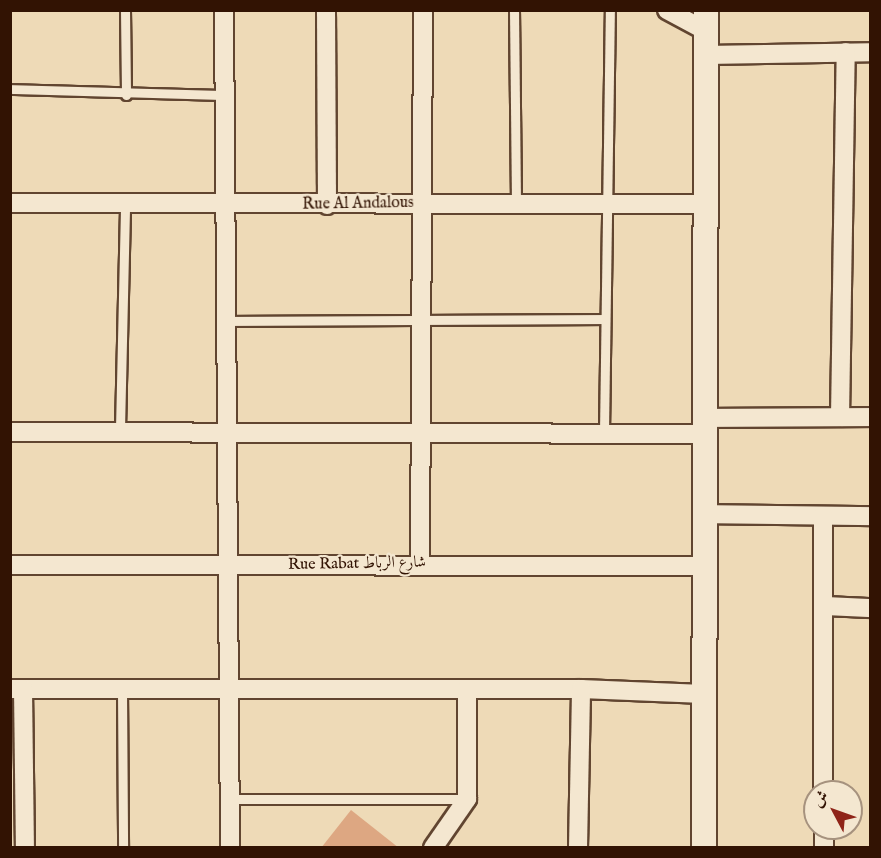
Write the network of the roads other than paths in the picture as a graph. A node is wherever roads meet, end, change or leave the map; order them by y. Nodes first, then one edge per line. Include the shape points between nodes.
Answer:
1 (125, 10) edge
2 (224, 10) edge
3 (326, 10) edge
4 (423, 10) edge
5 (514, 10) edge
6 (610, 10) edge
7 (667, 10) edge
8 (706, 21) edge
9 (846, 52) junction
10 (870, 52) edge
11 (706, 55) junction
12 (10, 89) edge
13 (126, 95) junction
14 (226, 95) junction
15 (605, 201) junction
16 (421, 202) junction
17 (516, 202) junction
18 (10, 203) edge
19 (706, 204) junction
20 (327, 205) junction
21 (125, 206) junction
22 (225, 206) junction
23 (605, 319) junction
24 (226, 321) junction
25 (424, 322) junction
26 (840, 417) junction
27 (870, 417) edge
28 (705, 426) junction
29 (120, 429) junction
30 (424, 431) junction
31 (10, 432) edge
32 (604, 432) junction
33 (225, 433) junction
34 (704, 514) junction
35 (823, 516) junction
36 (870, 516) edge
37 (420, 563) junction
38 (10, 566) edge
39 (226, 566) junction
40 (704, 566) junction
41 (824, 606) junction
42 (870, 608) edge
43 (17, 689) edge
44 (467, 689) junction
45 (580, 689) junction
46 (122, 691) junction
47 (229, 692) junction
48 (704, 694) junction
49 (823, 780) edge
50 (231, 799) junction
51 (467, 799) junction
52 (25, 848) edge
53 (123, 848) edge
54 (230, 848) edge
55 (433, 848) edge
56 (578, 848) edge
57 (704, 848) edge

1 - 13 lane
2 - 14 street
3 - 20 street
4 - 16 street
5 - 17 lane
6 - 15 lane
7 - 8 street
8 - 11 street
9 - 10 street
9 - 11 street
9 - 26 street
11 - 19 street
12 - 13 lane
13 - 14 lane
14 - 22 street
15 - 17 street, Rue Al Andalous
15 - 19 street, Rue Al Andalous
15 - 23 lane
16 - 17 street, Rue Al Andalous
16 - 20 street, Rue Al Andalous
16 - 25 street
18 - 21 street, Rue Al Andalous
19 - 28 street
20 - 22 street, Rue Al Andalous
21 - 22 street, Rue Al Andalous
21 - 29 lane
22 - 24 street
23 - 25 lane
23 - 32 lane
24 - 25 lane
24 - 33 street
25 - 30 street
26 - 27 street
26 - 28 street
28 - 32 street
28 - 34 street
29 - 31 street
29 - 33 street
30 - 32 street
30 - 33 street
30 - 37 street
33 - 39 street
34 - 35 street
34 - 40 street
35 - 36 street
35 - 41 street
37 - 39 street, Rue Rabat شارع الرباط
37 - 40 street, Rue Rabat شارع الرباط
38 - 39 street, Rue Rabat شارع الرباط
39 - 47 street
40 - 48 street
41 - 42 street
41 - 49 street
43 - 46 street
43 - 52 street
44 - 45 street
44 - 47 street
44 - 51 street
45 - 48 street
45 - 56 street
46 - 47 street
46 - 53 lane
47 - 50 street
48 - 57 street
50 - 51 lane
50 - 54 street
51 - 55 street

